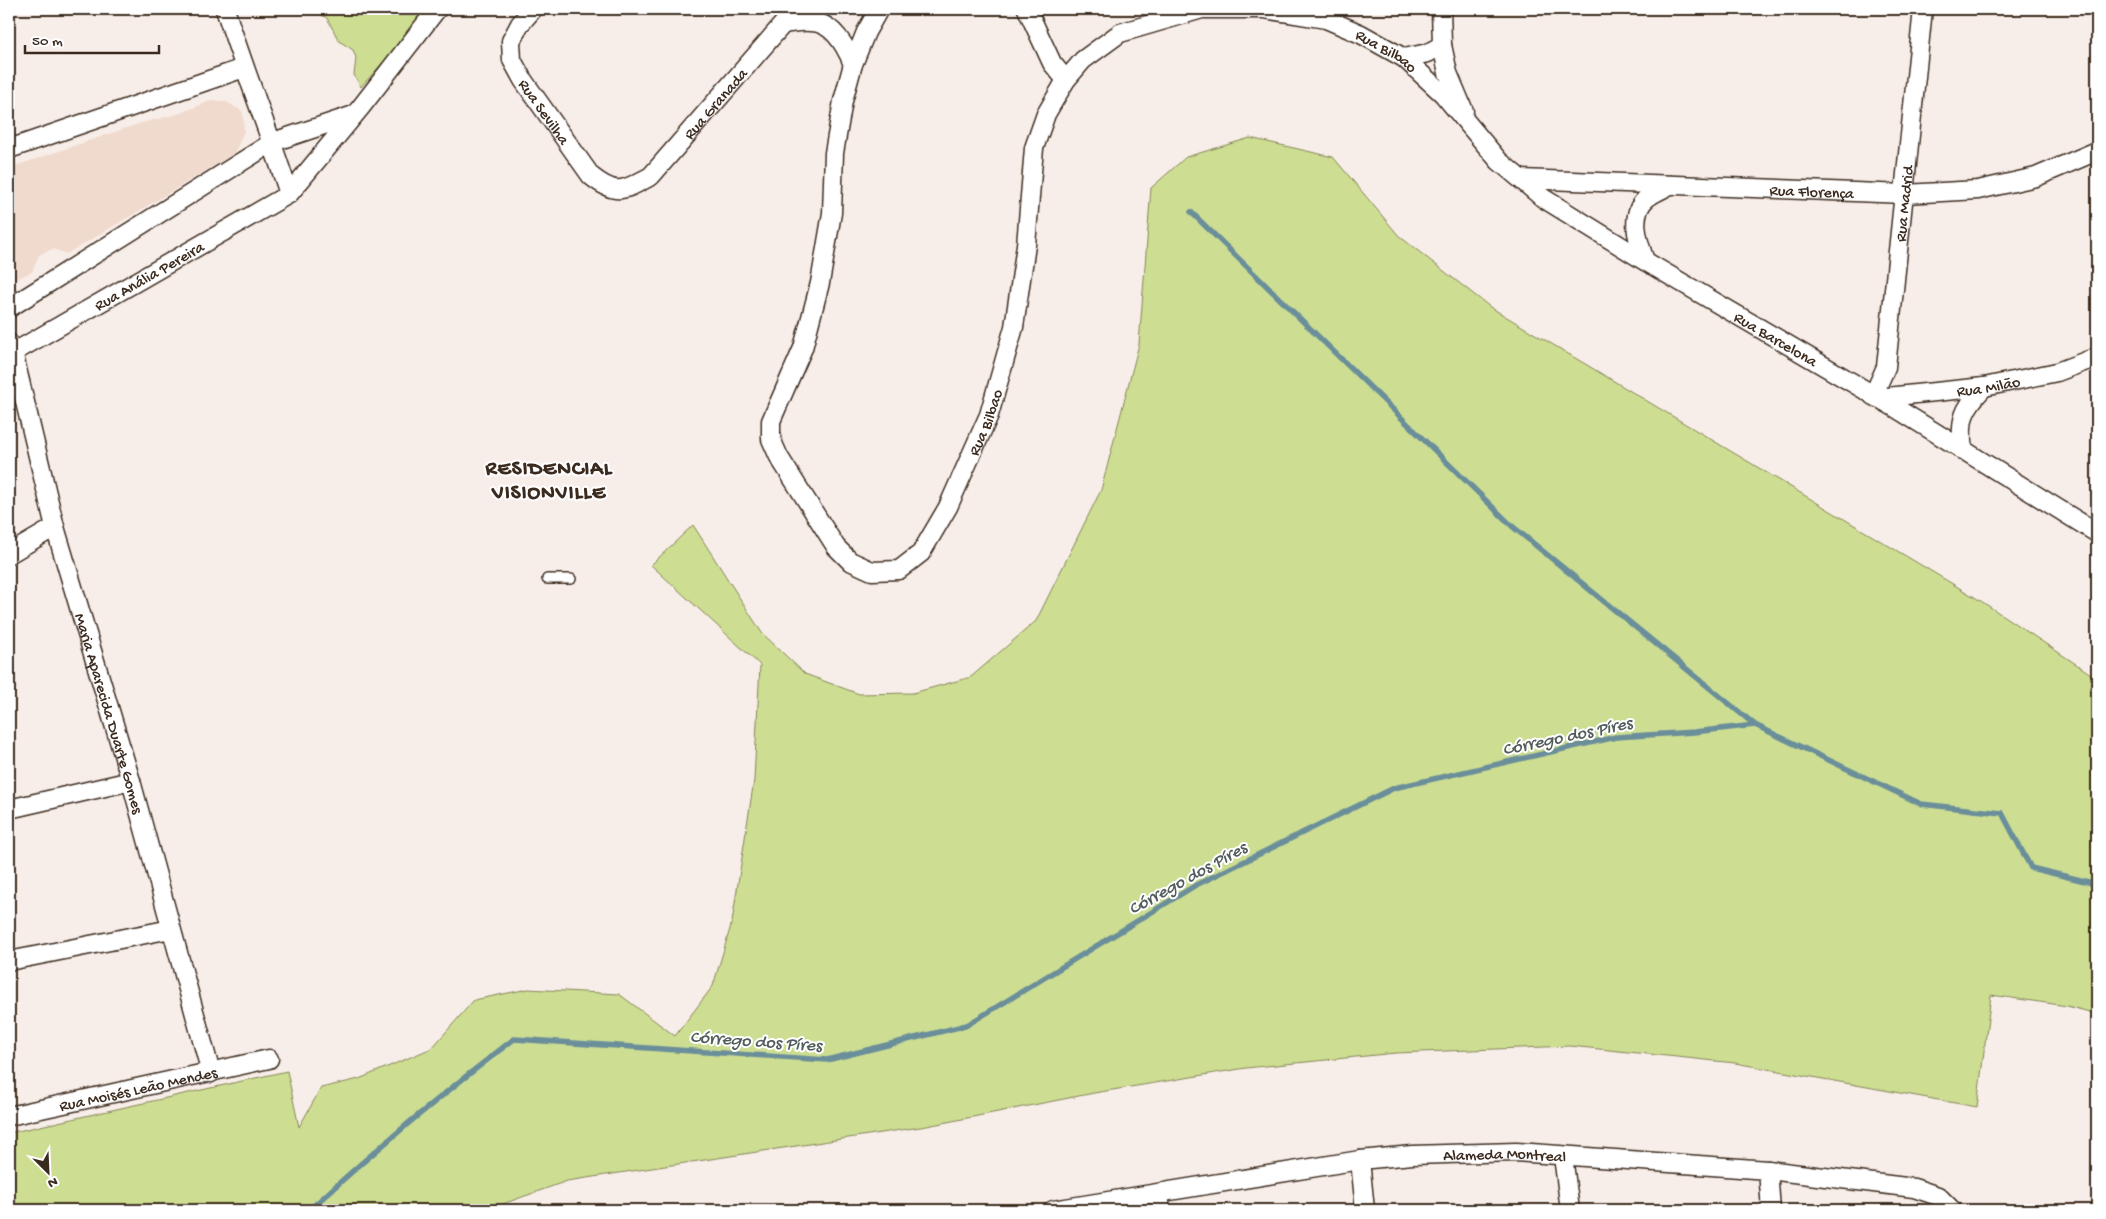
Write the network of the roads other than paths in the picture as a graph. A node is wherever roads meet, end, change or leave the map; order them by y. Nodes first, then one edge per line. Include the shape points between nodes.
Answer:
1 (225, 9) edge
2 (437, 9) edge
3 (533, 9) edge
4 (800, 9) edge
5 (879, 9) edge
6 (1028, 9) edge
7 (1202, 9) edge
8 (1441, 9) edge
9 (1923, 9) edge
10 (1324, 14) edge
11 (783, 24) junction
12 (1442, 46) junction
13 (1404, 58) junction
14 (853, 64) junction
15 (244, 68) junction
16 (1066, 80) junction
17 (354, 115) junction
18 (1471, 126) junction
19 (273, 142) junction
20 (9, 149) edge
21 (2097, 151) edge
22 (1521, 179) junction
23 (1670, 185) junction
24 (626, 189) joint
25 (289, 194) junction
26 (1905, 194) junction
27 (1645, 261) junction
28 (9, 308) edge
29 (10, 350) edge
30 (2097, 357) edge
31 (1984, 387) junction
32 (1875, 397) junction
33 (1964, 451) junction
34 (55, 527) junction
35 (2097, 533) edge
36 (9, 554) edge
37 (547, 578) dead end
38 (571, 579) dead end
39 (131, 781) junction
40 (9, 809) edge
41 (171, 929) junction
42 (9, 961) edge
43 (269, 1059) dead end
44 (211, 1073) junction
45 (9, 1116) edge
46 (1563, 1156) junction
47 (1360, 1160) junction
48 (1768, 1170) junction
49 (1160, 1202) edge
50 (1053, 1210) edge
51 (1365, 1210) edge
52 (1570, 1210) edge
53 (1771, 1210) edge
54 (1952, 1210) edge

1 - 15 street
2 - 17 street
3 - 24 street, Rua Sevilha via 511,41 512,60 590,176 605,188
4 - 11 street, Rua Granada
5 - 14 street, Rua Bilbao
6 - 16 street via 1052,63
7 - 10 street, Rua Bilbao via 1264,9
7 - 16 street, Rua Bilbao via 1120,33 1083,60
8 - 12 street
9 - 26 street, Rua Madrid
10 - 13 street, Rua Bilbao
11 - 14 street via 813,21 829,29 843,41
11 - 24 street, Rua Granada via 651,176
12 - 13 street
12 - 18 street via 1448,73
13 - 18 street, Rua Bilbao via 1443,94
14 - 16 street, Rua Bilbao via 842,101 832,213 820,283 804,348 771,421 771,439 836,547 850,561 872,571 899,570 920,553 948,508 989,415 1014,327 1026,245 1034,148 1046,114
15 - 19 street
15 - 20 street
17 - 19 street
17 - 25 street
18 - 22 street, Rua Barcelona via 1499,161
19 - 25 street
19 - 28 street
21 - 26 street, Rua Florença via 2036,177 1978,190
22 - 23 street, Rua Florença
22 - 27 street, Rua Barcelona via 1543,198
23 - 26 street, Rua Florença
23 - 27 street via 1647,198 1637,213 1636,236
25 - 29 street, Rua Anália Pereira
26 - 32 street, Rua Madrid via 1886,367
27 - 32 street, Rua Barcelona
29 - 34 street, Maria Aparecida Duarte Gomes
30 - 31 street, Rua Milão via 2056,372
31 - 32 street, Rua Milão
31 - 33 street via 1969,403 1963,417
32 - 33 street, Rua Barcelona
33 - 35 street, Rua Barcelona
34 - 36 street
34 - 39 street, Maria Aparecida Duarte Gomes
37 - 38 lane
39 - 40 street
39 - 41 street, Maria Aparecida Duarte Gomes
41 - 42 street
41 - 44 street, Maria Aparecida Duarte Gomes
43 - 44 street, Rua Moisés Leão Mendes
44 - 45 street, Rua Moisés Leão Mendes
46 - 47 street, Alameda Montreal via 1516,1152
46 - 48 street, Alameda Montreal
46 - 52 street
47 - 49 street, Alameda Montreal
47 - 51 street
48 - 53 street
48 - 54 street, Alameda Montreal via 1914,1188 1938,1196
49 - 50 street, Alameda Montreal

